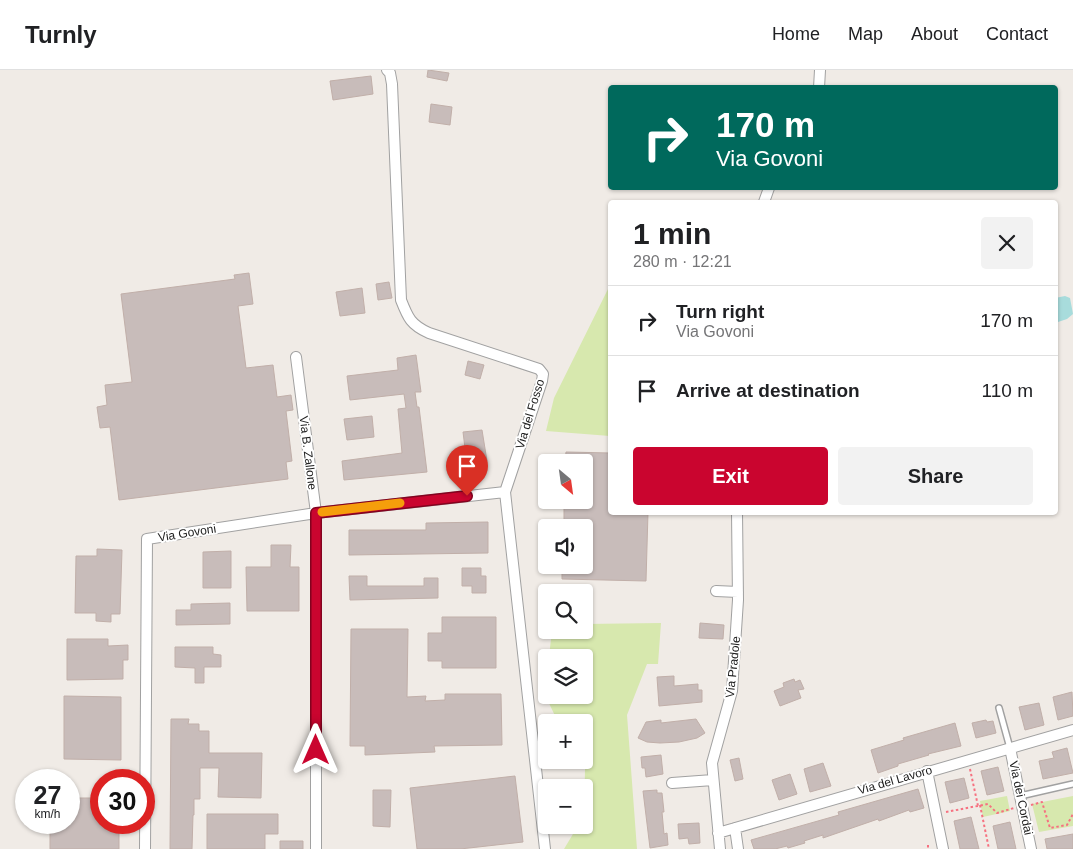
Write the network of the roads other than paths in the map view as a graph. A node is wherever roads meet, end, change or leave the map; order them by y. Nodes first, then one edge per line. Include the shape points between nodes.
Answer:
1 (386, 70) edge
2 (820, 70) edge
3 (819, 85) edge
4 (296, 357) dead end
5 (505, 492) junction
6 (316, 513) junction
7 (737, 515) edge
8 (716, 591) dead end
9 (738, 592) junction
10 (999, 708) dead end
11 (1073, 730) edge
12 (1010, 748) junction
13 (927, 771) junction
14 (713, 780) junction
15 (672, 783) dead end
16 (1073, 784) edge
17 (1021, 801) junction
18 (735, 828) junction
19 (718, 833) junction
20 (145, 849) edge
21 (316, 849) edge
22 (545, 849) edge
23 (720, 849) edge
24 (738, 849) edge
25 (943, 849) edge
26 (1032, 849) edge

1 - 5 street, Via del Fosso via 392,84 401,300 408,318 429,333 539,369 543,374
2 - 3 street
4 - 6 street, Via B. Zallone
5 - 6 street, Via Govoni
5 - 22 street, Via del Fosso
6 - 20 street, Via Govoni via 147,539
6 - 21 street, Via B. Zallone
7 - 9 street, Via Pradole
8 - 9 street
9 - 14 street, Via Pradole via 732,691 712,763
10 - 12 lane
11 - 12 street, Via del Lavoro
12 - 13 street, Via del Lavoro
12 - 17 street, Via dei Cordai
13 - 18 street, Via del Lavoro
13 - 25 street
14 - 15 street
14 - 19 street, Via Pradole
16 - 17 lane
17 - 26 street, Via dei Cordai
18 - 19 street, Via del Lavoro
18 - 24 street
19 - 23 street, Via Pradole

